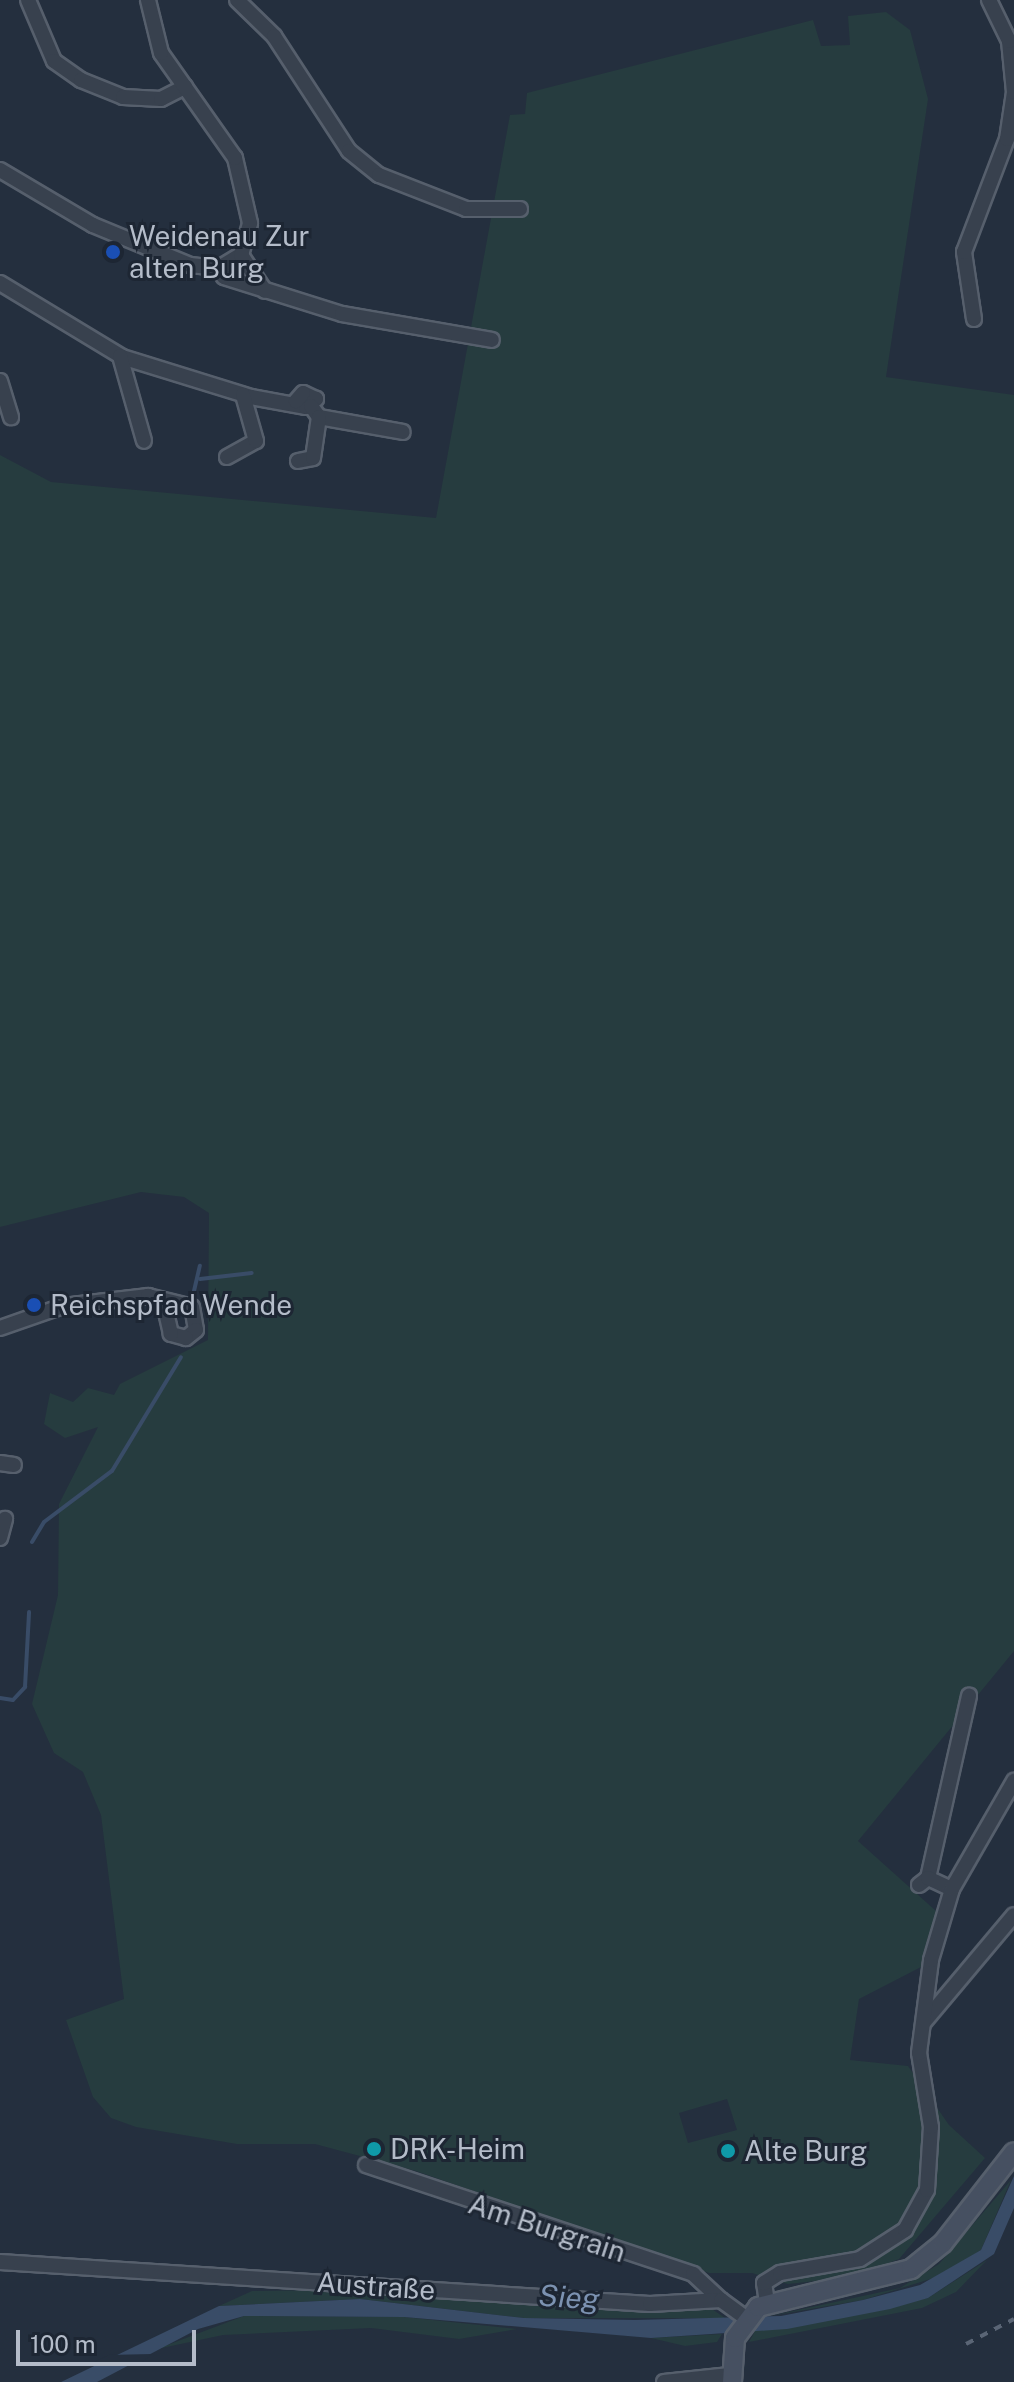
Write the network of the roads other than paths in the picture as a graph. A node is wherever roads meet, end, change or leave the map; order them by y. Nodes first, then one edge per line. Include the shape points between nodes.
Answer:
1 (28, 0) edge
2 (148, 0) edge
3 (237, 0) edge
4 (989, 0) edge
5 (185, 87) junction
6 (0, 170) edge
7 (520, 209) dead end
8 (241, 255) junction
9 (219, 268) junction
10 (0, 283) edge
11 (265, 291) junction
12 (974, 319) dead end
13 (492, 340) dead end
14 (120, 356) junction
15 (0, 381) edge
16 (243, 395) junction
17 (315, 411) junction
18 (11, 417) dead end
19 (403, 432) dead end
20 (144, 441) dead end
21 (227, 457) dead end
22 (298, 461) dead end
23 (148, 1296) dead end
24 (0, 1328) edge
25 (5, 1519) dead end
26 (0, 1538) edge
27 (969, 1696) dead end
28 (1014, 1781) edge
29 (952, 1889) junction
30 (1014, 1915) edge
31 (925, 2021) junction
32 (1014, 2152) edge
33 (366, 2165) dead end
34 (0, 2262) edge
35 (721, 2300) junction
36 (752, 2309) junction
37 (731, 2378) edge
38 (664, 2382) edge

1 - 5 street via 54,61 81,80 123,97 161,99
2 - 5 street via 161,53
3 - 7 street via 274,36 349,151 379,175 466,209
4 - 12 street via 1009,41 1014,92 1002,153 964,252
5 - 8 street via 226,142 242,178 250,223
6 - 9 street via 127,241 206,270
8 - 9 street
8 - 11 street
9 - 11 street via 224,277
10 - 14 street
11 - 13 street via 342,314
14 - 16 street
14 - 20 street
15 - 18 street
16 - 17 street via 296,401
16 - 21 street via 256,441
17 - 19 street
17 - 22 street via 313,458
23 - 24 street via 63,1306
25 - 26 street
27 - 29 street via 924,1882
28 - 29 street
29 - 31 street via 931,1960
30 - 31 street
31 - 36 street via 919,2053 932,2160 912,2217 860,2259 780,2273 764,2283
32 - 36 street via 943,2243 911,2269 876,2283
33 - 35 street, Am Burgrain via 693,2274
34 - 35 street, Austraße via 650,2304
35 - 36 street
36 - 37 street via 733,2343
37 - 38 street

